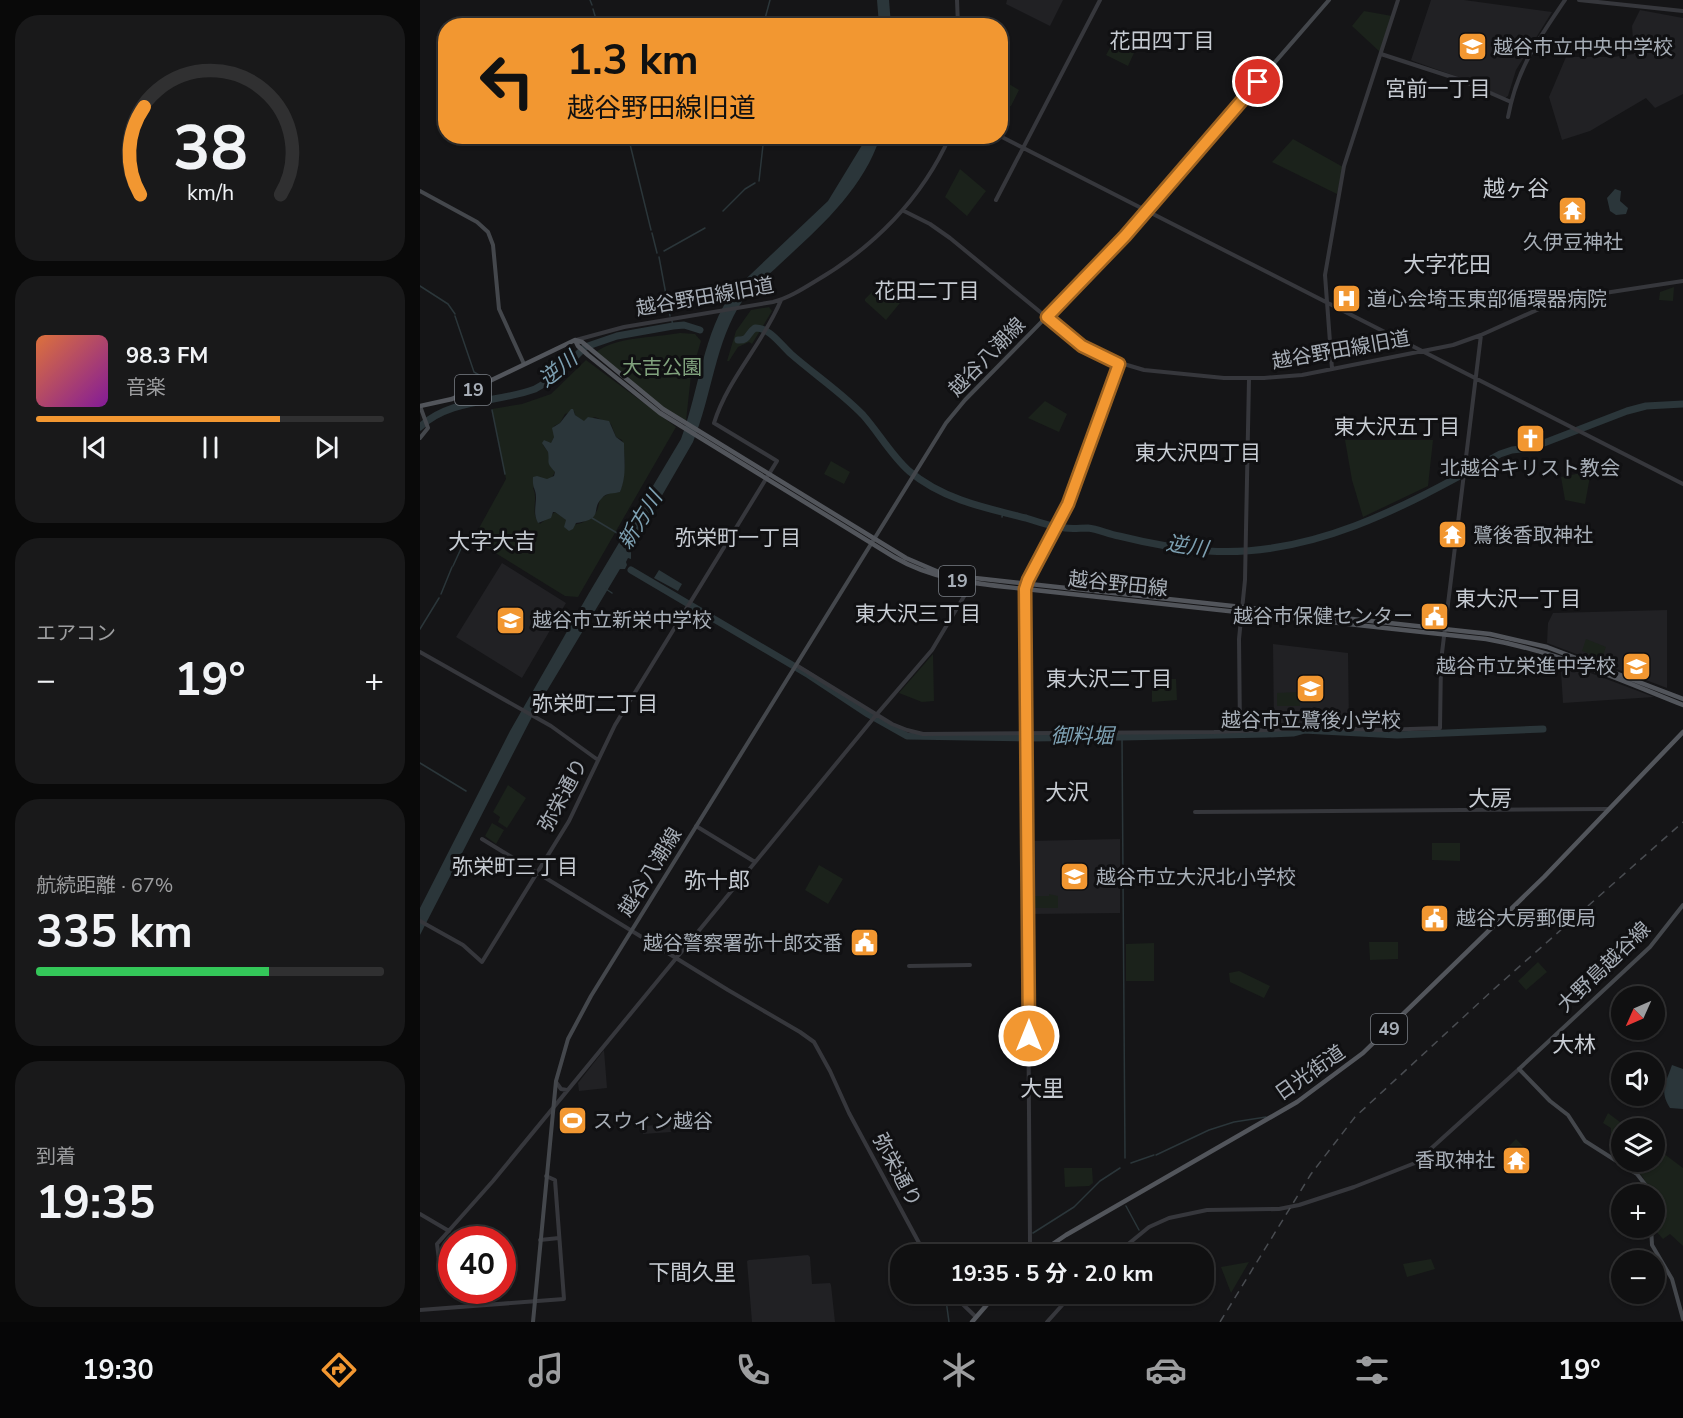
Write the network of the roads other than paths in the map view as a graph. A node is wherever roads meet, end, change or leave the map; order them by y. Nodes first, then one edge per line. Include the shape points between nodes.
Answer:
1 (957, 0) edge
2 (1100, 0) edge
3 (1329, 0) edge
4 (1398, 0) edge
5 (1564, 0) edge
6 (1579, 0) edge
7 (1683, 11) edge
8 (958, 18) edge
9 (1381, 54) junction
10 (1511, 102) junction
11 (1508, 117) dead end
12 (1008, 140) edge
13 (946, 144) edge
14 (1024, 148) junction
15 (420, 191) edge
16 (996, 200) dead end
17 (904, 210) junction
18 (1146, 211) junction
19 (1683, 281) edge
20 (781, 300) junction
21 (1327, 303) junction
22 (1047, 317) junction
23 (1481, 335) junction
24 (575, 340) junction
25 (1422, 351) junction
26 (524, 364) junction
27 (1119, 364) junction
28 (1332, 369) junction
29 (1249, 379) junction
30 (1475, 379) junction
31 (420, 406) edge
32 (420, 438) edge
33 (768, 476) junction
34 (1683, 484) edge
35 (873, 541) junction
36 (972, 583) junction
37 (1026, 586) junction
38 (1242, 609) junction
39 (1444, 631) junction
40 (420, 652) edge
41 (796, 665) junction
42 (1683, 699) edge
43 (1683, 705) edge
44 (875, 717) junction
45 (1240, 732) junction
46 (1683, 732) edge
47 (1026, 736) junction
48 (598, 760) junction
49 (1609, 809) junction
50 (1195, 812) dead end
51 (696, 826) junction
52 (482, 839) dead end
53 (755, 862) junction
54 (537, 872) junction
55 (1683, 905) edge
56 (420, 921) edge
57 (632, 930) junction
58 (676, 957) junction
59 (970, 965) dead end
60 (909, 966) dead end
61 (1519, 1069) junction
62 (556, 1081) junction
63 (567, 1090) junction
64 (552, 1108) junction
65 (538, 1125) junction
66 (550, 1128) junction
67 (546, 1176) junction
68 (1644, 1184) edge
69 (420, 1214) edge
70 (440, 1226) edge
71 (453, 1226) edge
72 (559, 1238) junction
73 (1652, 1238) edge
74 (540, 1240) junction
75 (920, 1244) edge
76 (1031, 1244) edge
77 (1052, 1244) edge
78 (1128, 1244) edge
79 (535, 1301) junction
80 (960, 1304) edge
81 (988, 1304) edge
82 (1063, 1304) edge
83 (420, 1310) edge
84 (1683, 1319) edge
85 (974, 1320) edge
86 (533, 1322) edge
87 (1047, 1322) edge

1 - 8 street
2 - 14 street
3 - 18 main road, 越谷八潮線
4 - 9 street
5 - 10 street via 1523,66
6 - 7 street
9 - 10 street via 1461,80
9 - 21 street via 1343,171 1324,278
10 - 11 street
12 - 14 street
13 - 17 street
14 - 16 street
14 - 18 street
15 - 26 main road via 488,232 493,245 499,309
17 - 20 street, 越谷野田線旧道 via 841,266
17 - 22 street, 越谷野田線旧道 via 950,238
18 - 21 street
18 - 22 main road, 越谷八潮線
19 - 23 street, 越谷野田線旧道 via 1559,300
20 - 24 street, 越谷野田線旧道 via 613,329
20 - 33 street via 720,403 714,423 777,461
21 - 25 street
21 - 28 street
22 - 27 street, 越谷野田線旧道 via 1082,346
22 - 35 main road, 越谷八潮線 via 957,410
23 - 25 street, 越谷野田線旧道
23 - 30 street
24 - 26 main road, 19
24 - 33 main road, 越谷野田線 / 19 via 679,422
25 - 28 street, 越谷野田線旧道
25 - 30 street
26 - 31 main road, 19 via 452,399
27 - 29 street, 越谷野田線旧道 via 1170,374
27 - 37 street via 1068,504
28 - 29 street, 越谷野田線旧道
29 - 38 street
30 - 34 street
30 - 39 street
31 - 32 main road via 427,430
33 - 35 main road, 越谷野田線 / 19
33 - 48 street, 弥栄通り via 615,725
35 - 36 main road, 越谷野田線 / 19 via 921,571
35 - 37 main road, 越谷野田線 / 19 via 941,573
35 - 41 main road, 越谷八潮線
36 - 37 main road, 越谷野田線 / 19
36 - 44 street via 932,650
37 - 38 main road, 越谷野田線 / 19
37 - 47 street
38 - 39 main road, 越谷野田線 / 19
38 - 45 street
39 - 42 main road, 越谷野田線 / 19 via 1490,634 1547,647
39 - 43 main road, 越谷野田線 / 19 via 1547,653
39 - 45 street via 1440,728 1304,727
40 - 48 street via 557,730
41 - 44 street
41 - 51 main road, 越谷八潮線
44 - 47 street via 923,734
44 - 53 street
45 - 47 street
46 - 49 main road, 日光街道 / 49
47 - 76 street
48 - 54 street, 弥栄通り via 569,821
49 - 50 street
49 - 77 main road, 日光街道 / 49 via 1424,996 1339,1073 1288,1107
51 - 53 street
51 - 57 main road, 越谷八潮線
52 - 54 street
53 - 58 street
54 - 56 street via 482,962 463,945
54 - 57 street, 弥栄通り
55 - 61 main road, 大野島越谷線 via 1641,955
57 - 58 street, 弥栄通り
57 - 62 main road, 越谷八潮線 via 568,1039
58 - 63 street
58 - 75 street, 弥栄通り via 814,1042
59 - 60 street
61 - 68 main road via 1568,1115 1585,1141 1637,1174
61 - 78 street via 1415,1162 1349,1190 1299,1205 1207,1210 1169,1218 1149,1227
62 - 63 street via 561,1089
62 - 64 main road, 越谷八潮線
63 - 64 street
64 - 65 street
64 - 66 main road, 越谷八潮線
65 - 66 street via 545,1123
65 - 71 street
66 - 67 main road, 越谷八潮線
67 - 72 street via 555,1180
67 - 74 main road, 越谷八潮線
69 - 70 street
72 - 74 street
72 - 79 street via 564,1299
73 - 84 main road via 1672,1279
74 - 79 main road, 越谷八潮線
79 - 83 street
79 - 86 main road, 越谷八潮線
80 - 85 street
81 - 85 main road
82 - 87 street

